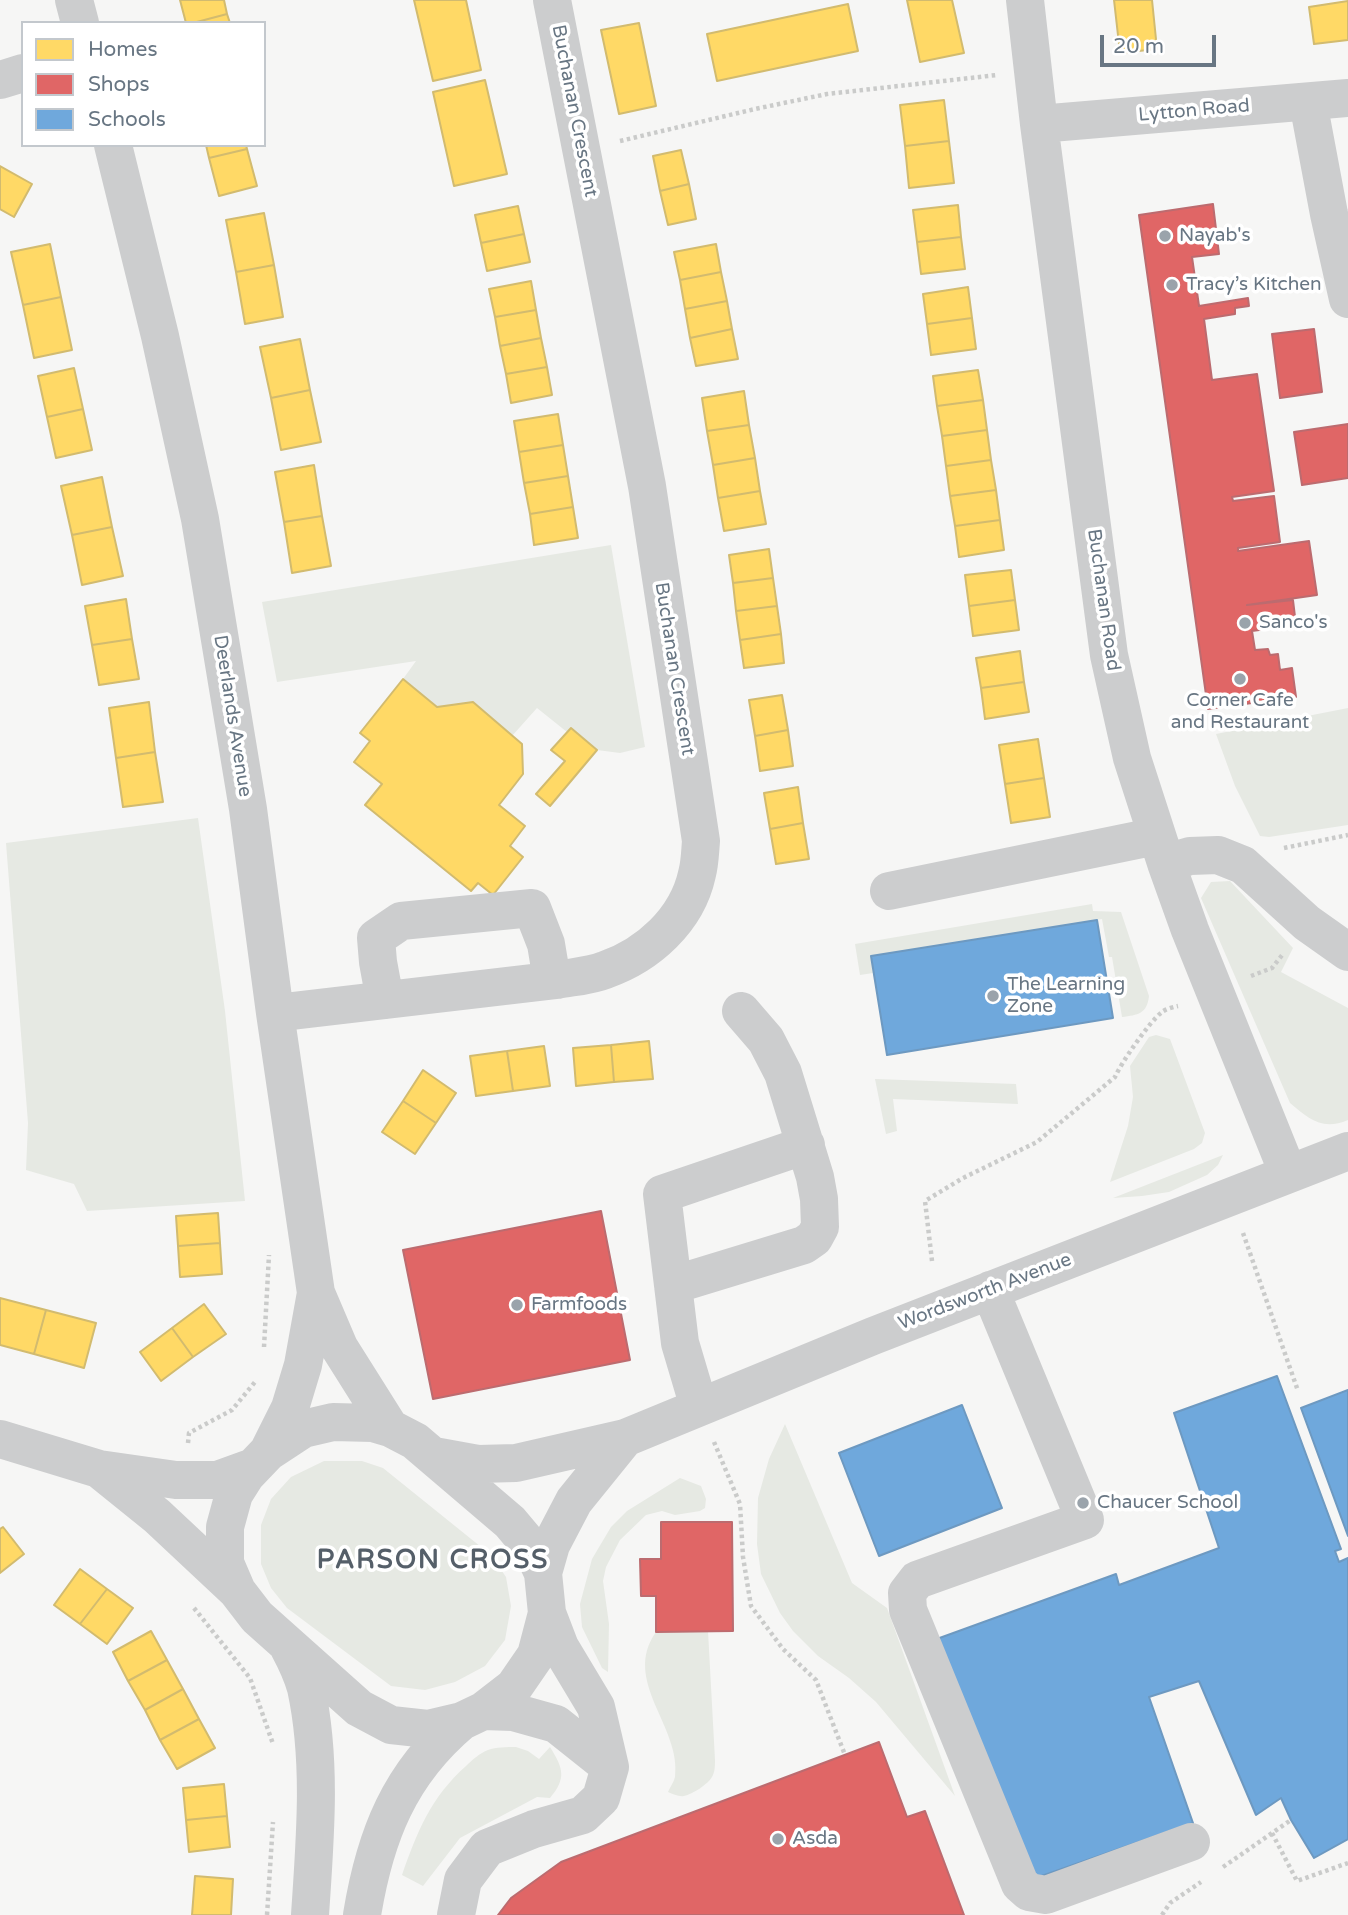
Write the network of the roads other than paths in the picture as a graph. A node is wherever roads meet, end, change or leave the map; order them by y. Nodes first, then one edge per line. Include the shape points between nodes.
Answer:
1 (74, 0) edge
2 (552, 0) edge
3 (1025, 0) edge
4 (79, 21) edge
5 (21, 75) edge
6 (0, 80) edge
7 (1348, 98) edge
8 (1308, 102) junction
9 (1039, 124) junction
10 (113, 147) edge
11 (1348, 299) edge
12 (1161, 849) junction
13 (889, 891) dead end
14 (1348, 952) edge
15 (552, 980) junction
16 (384, 1000) junction
17 (741, 1011) dead end
18 (275, 1013) junction
19 (806, 1145) junction
20 (1348, 1151) edge
21 (1288, 1173) junction
22 (673, 1285) junction
23 (990, 1290) junction
24 (316, 1293) junction
25 (699, 1407) junction
26 (390, 1428) junction
27 (625, 1438) junction
28 (0, 1439) edge
29 (434, 1456) junction
30 (260, 1459) junction
31 (99, 1469) junction
32 (543, 1573) junction
33 (237, 1591) junction
34 (547, 1613) junction
35 (288, 1646) junction
36 (473, 1716) junction
37 (610, 1767) junction
38 (1191, 1842) dead end
39 (310, 1915) edge
40 (362, 1915) edge
41 (456, 1915) edge

1 - 4 street
2 - 15 street, Buchanan Crescent via 647,486 701,841 697,874 682,912 659,938 631,959 602,971
3 - 9 street, Buchanan Road
5 - 6 street
7 - 8 street, Lytton Road
8 - 9 street, Lytton Road
8 - 11 street
9 - 12 street, Buchanan Road via 1109,655 1132,758
10 - 18 street, Deerlands Avenue via 200,519 248,809
12 - 13 street
12 - 14 street via 1190,856 1218,855 1243,865 1307,923
12 - 21 street, Buchanan Road
15 - 16 street, Buchanan Crescent
15 - 16 street via 546,944 532,908 401,921 376,938
16 - 18 street, Buchanan Crescent
17 - 19 street via 766,1040 783,1073
18 - 24 street, Deerlands Avenue
19 - 22 street via 662,1194
19 - 22 street via 819,1199 820,1227 814,1238
20 - 21 street, Wordsworth Avenue
21 - 23 street, Wordsworth Avenue
22 - 25 street via 680,1343
23 - 25 street, Wordsworth Avenue
23 - 38 street via 1085,1520 918,1580 907,1593 908,1610 1020,1884 1029,1892 1046,1895
24 - 26 street, Deerlands Avenue via 339,1347
24 - 30 street, Deerlands Avenue via 290,1408
25 - 27 street, Wordsworth Avenue
26 - 29 street
26 - 30 street via 333,1422 303,1429
27 - 29 street, Wordsworth Avenue via 516,1463 478,1464
27 - 32 street, Wordsworth Avenue via 574,1501 551,1545
28 - 31 street
29 - 32 street via 510,1522 531,1547
30 - 31 street via 218,1480 176,1480
30 - 33 street, Deerlands Avenue via 234,1494 225,1527 225,1563
31 - 33 street
32 - 34 street
33 - 35 street
34 - 36 street via 536,1655 514,1687
34 - 37 street via 560,1647 596,1707
35 - 36 street via 359,1708 391,1725 428,1730
35 - 39 street via 305,1687 315,1752
36 - 37 street via 513,1712 556,1724
36 - 40 street via 441,1739 411,1774 385,1823
37 - 41 street via 601,1798 583,1815 487,1848 463,1880

